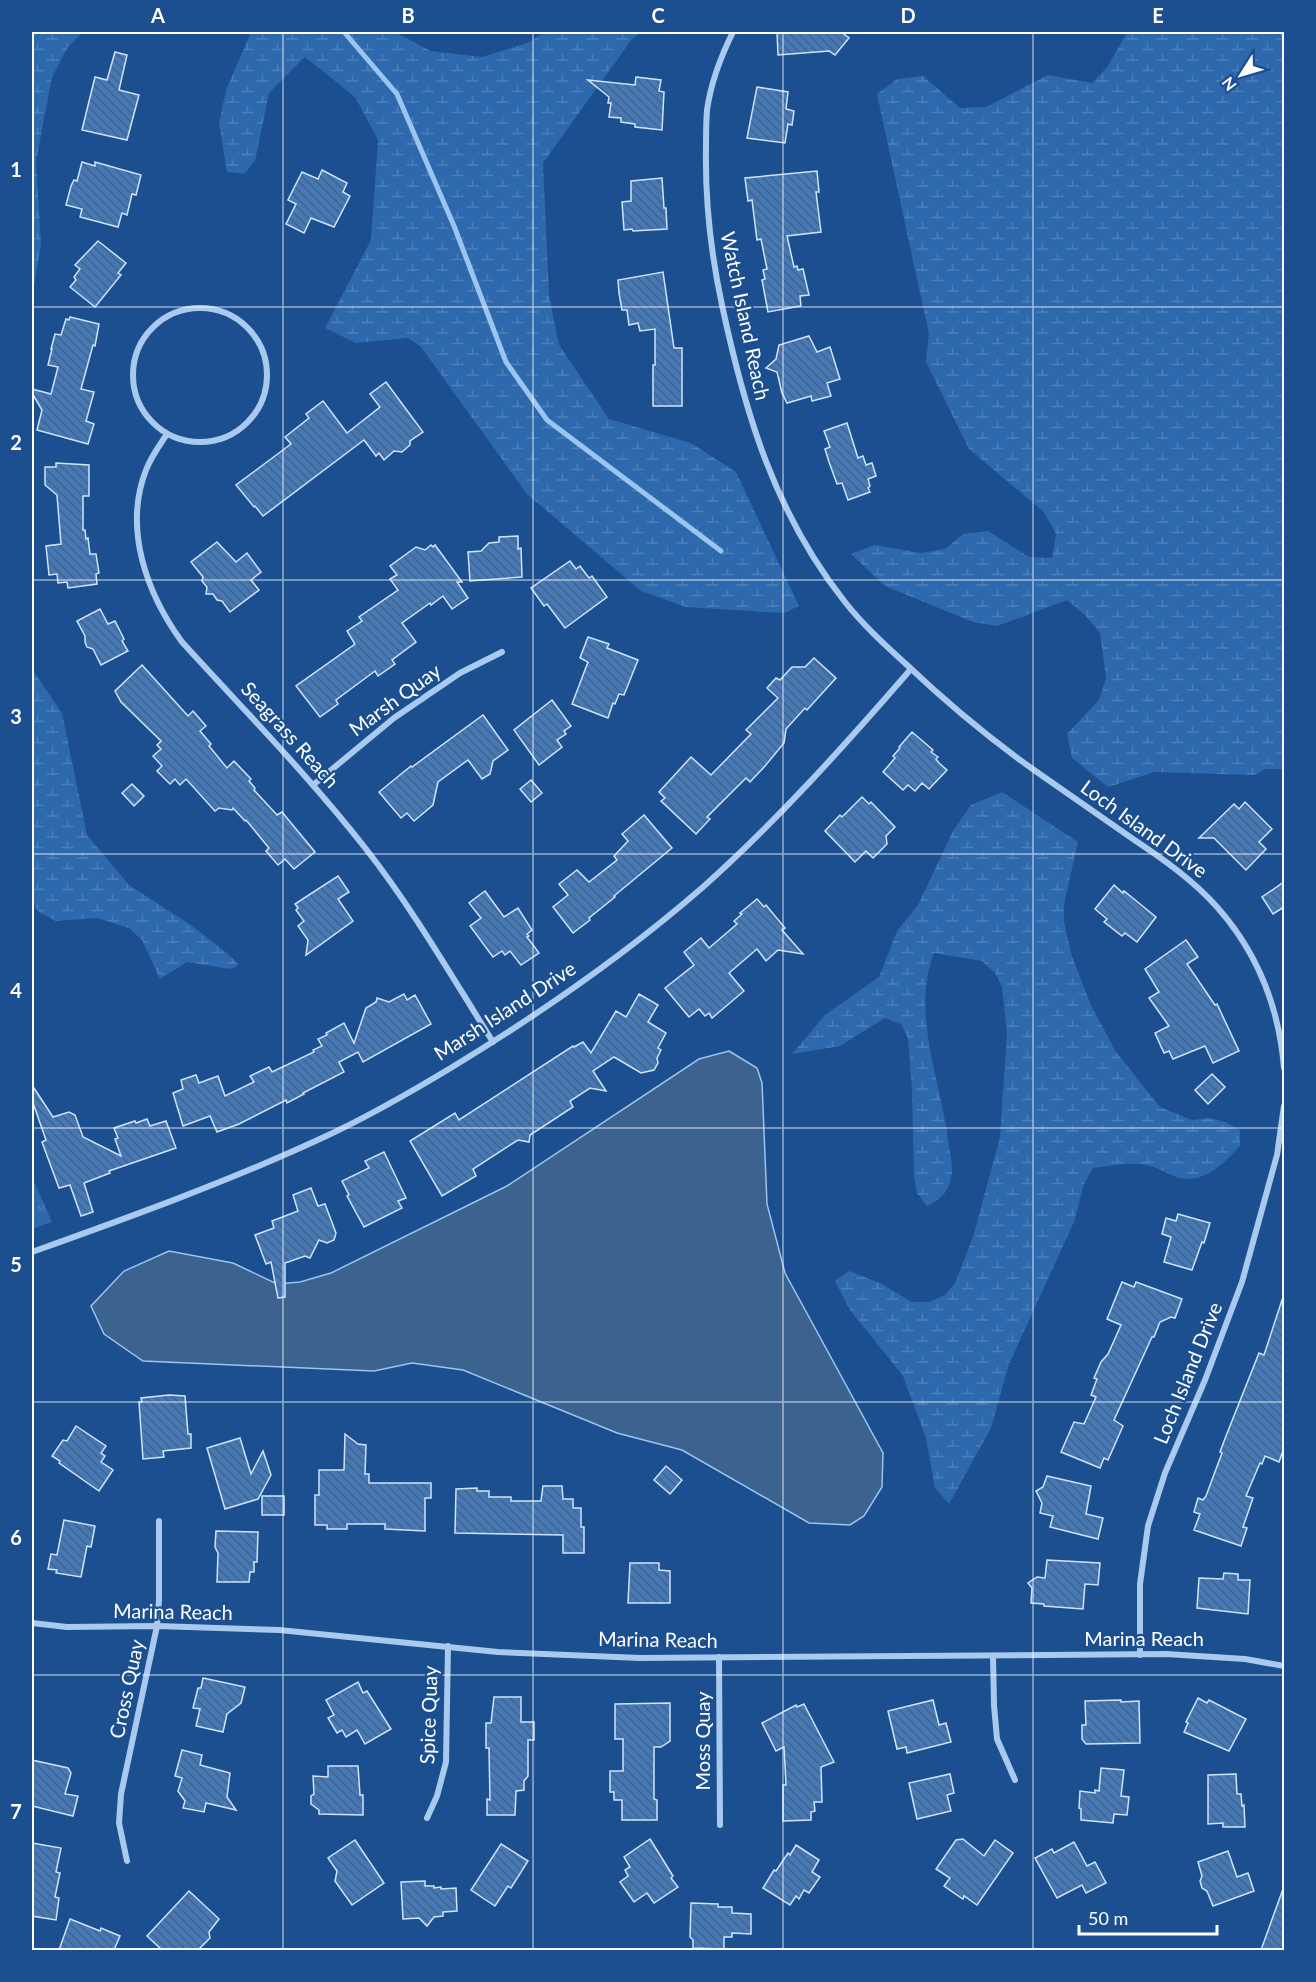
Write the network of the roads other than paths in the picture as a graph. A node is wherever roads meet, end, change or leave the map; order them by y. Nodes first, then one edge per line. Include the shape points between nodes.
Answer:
1 (733, 32) edge
2 (167, 434) junction
3 (502, 652) dead end
4 (911, 669) junction
5 (313, 784) junction
6 (493, 1042) junction
7 (1283, 1046) edge
8 (1284, 1068) edge
9 (1284, 1106) edge
10 (32, 1252) edge
11 (159, 1521) dead end
12 (32, 1623) edge
13 (157, 1626) junction
14 (448, 1646) junction
15 (1140, 1655) junction
16 (993, 1656) junction
17 (719, 1657) junction
18 (1284, 1666) edge
19 (1015, 1780) dead end
20 (427, 1818) dead end
21 (720, 1825) dead end
22 (127, 1861) dead end

1 - 4 street, Watch Island Reach via 722,54 707,108 706,180 718,289 748,414 775,484 813,558 874,635
2 - 2 street via 188,442 230,436 248,423 260,406 267,385 267,363 260,343 229,313 206,307 183,309 162,318 145,334 135,354 132,377 137,400 149,420
2 - 5 street, Seagrass Reach via 145,471 139,495 138,538 153,594 182,642
3 - 5 street, Marsh Quay via 460,673 394,718
4 - 6 street, Marsh Island Drive via 775,818 702,887 578,985
4 - 7 street, Loch Island Drive via 996,741 1199,888 1251,954 1270,998
5 - 6 street, Seagrass Reach via 398,894
6 - 10 street, Marsh Island Drive via 404,1096 324,1137 210,1187
7 - 8 street, Loch Island Drive
9 - 15 street, Loch Island Drive via 1277,1155 1242,1282 1165,1473 1148,1526 1140,1584
11 - 13 street, Cross Quay
12 - 13 street, Marina Reach via 54,1627
13 - 14 street, Marina Reach via 279,1630
13 - 22 street, Cross Quay via 121,1794 120,1823
14 - 17 street, Marina Reach via 498,1652
14 - 20 street, Spice Quay via 446,1762
15 - 16 street, Marina Reach
15 - 18 street, Marina Reach via 1210,1656
16 - 17 street, Marina Reach
16 - 19 street via 997,1739
17 - 21 street, Moss Quay

